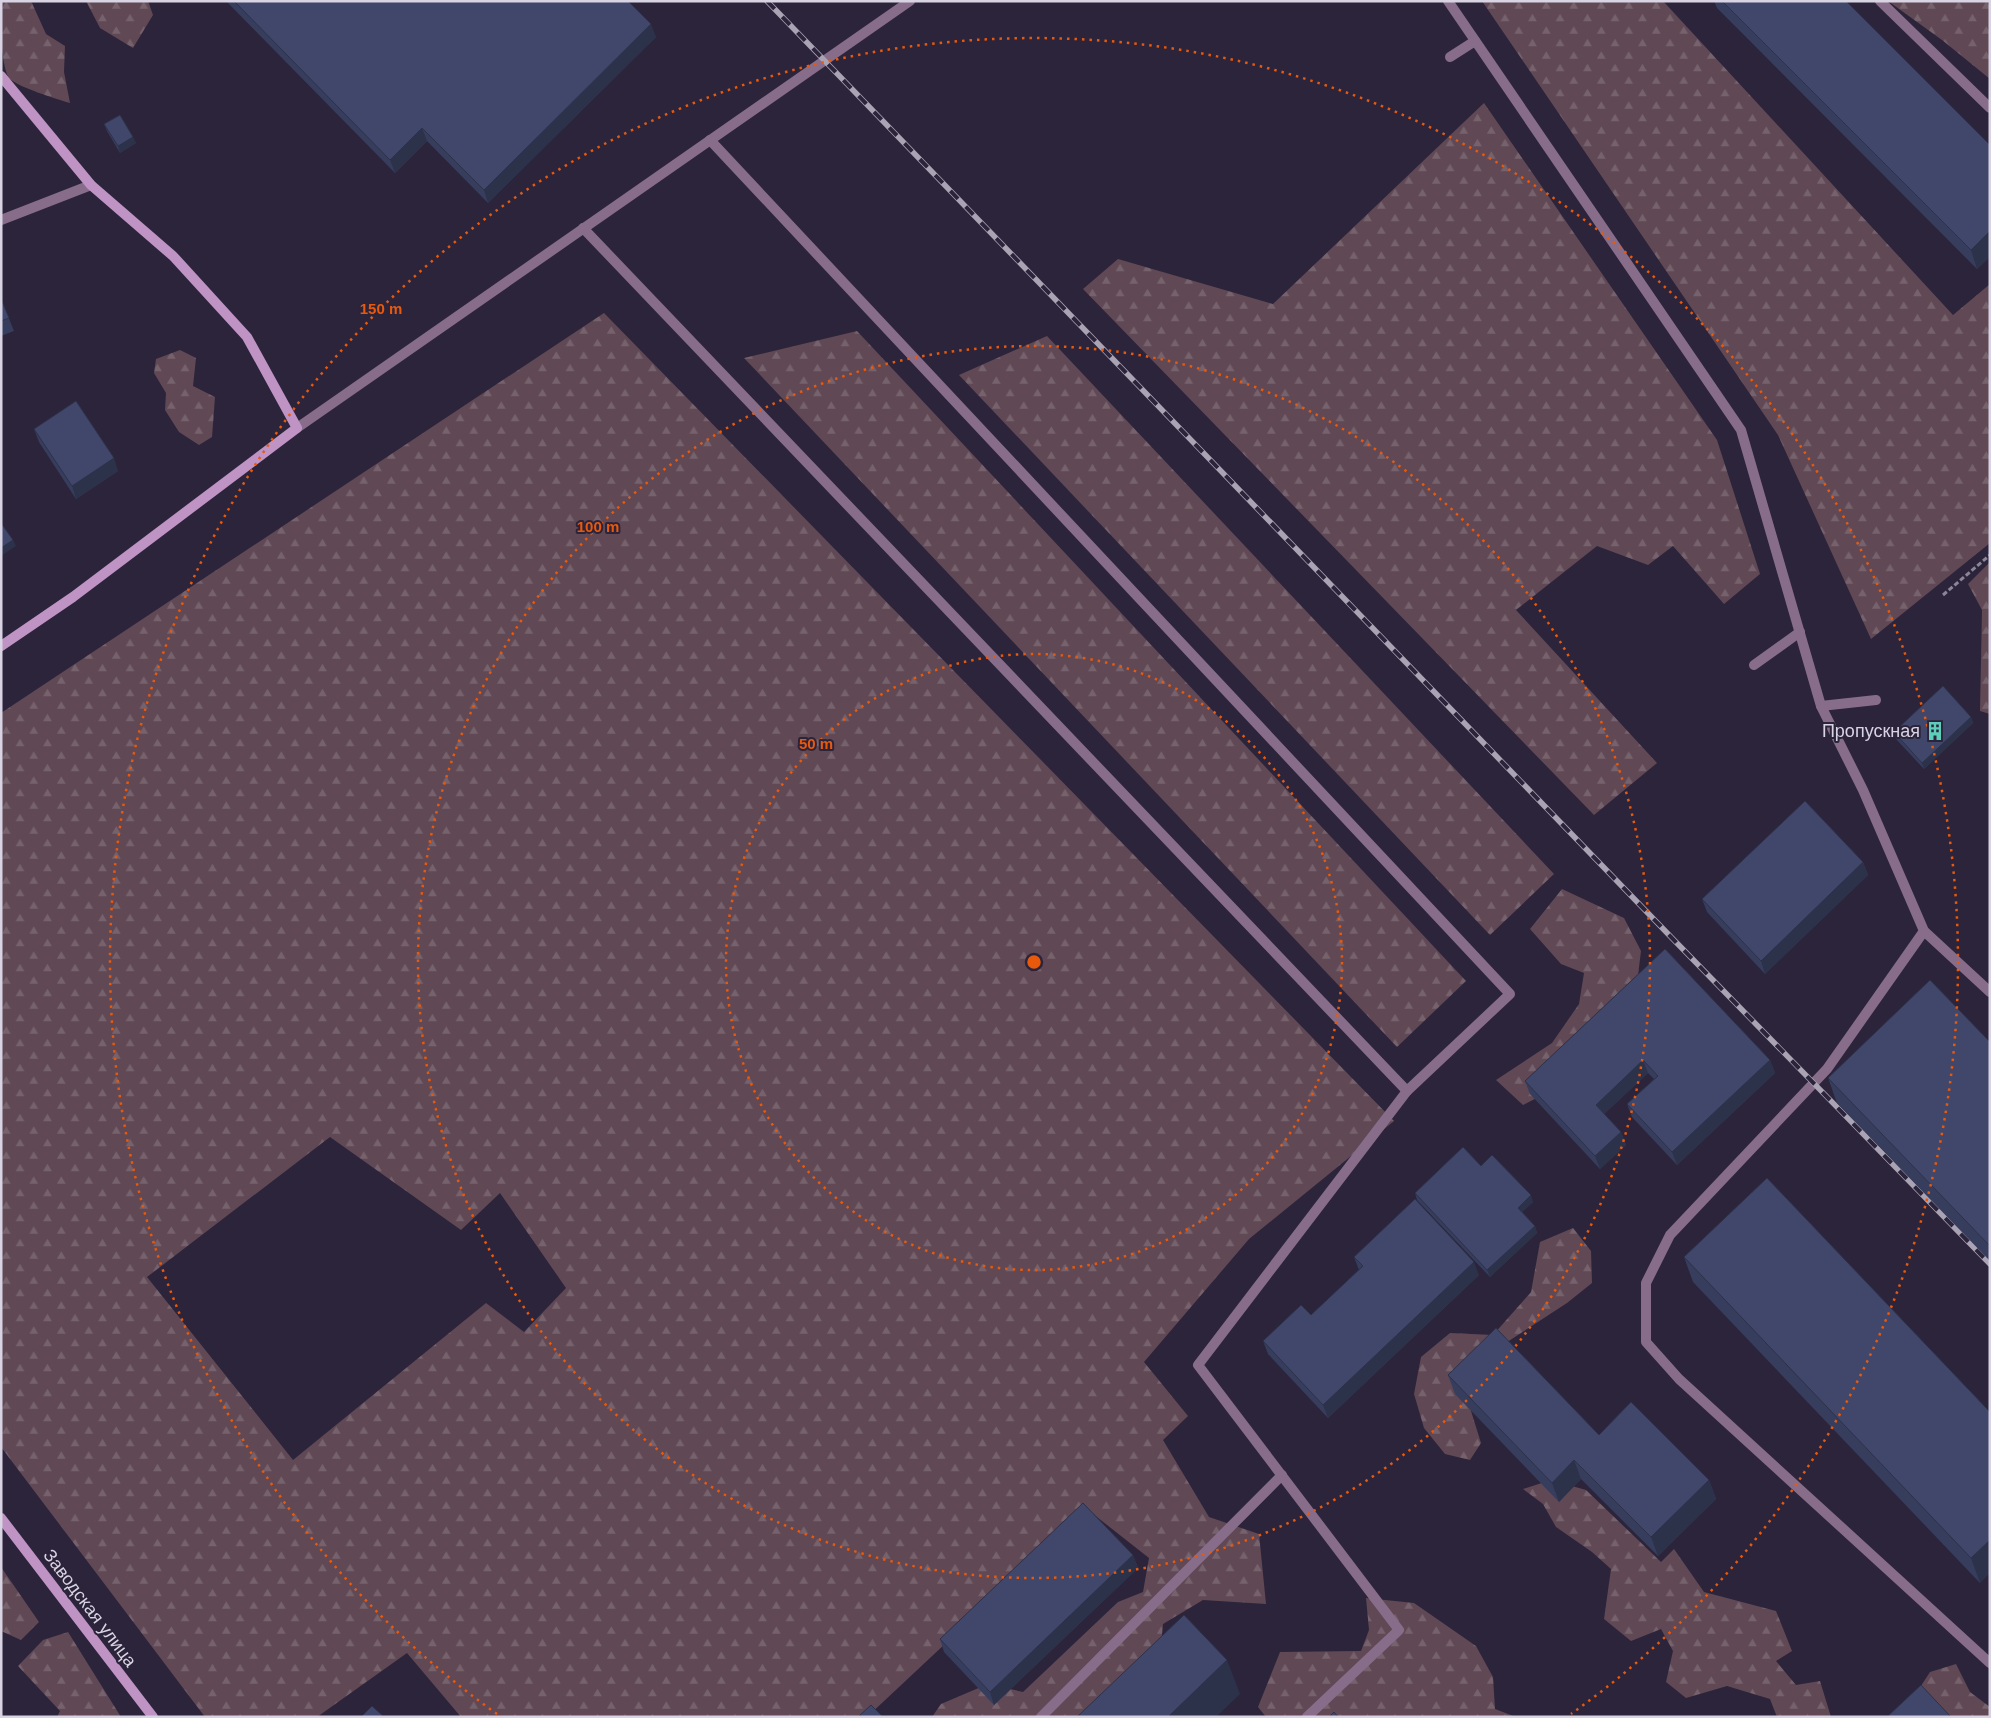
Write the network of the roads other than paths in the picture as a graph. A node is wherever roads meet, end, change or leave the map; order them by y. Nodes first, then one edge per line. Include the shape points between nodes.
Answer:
1 (910, 1) edge
2 (1448, 1) edge
3 (1880, 1) edge
4 (1475, 41) junction
5 (1450, 58) dead end
6 (1, 76) edge
7 (1990, 108) edge
8 (710, 140) junction
9 (91, 185) junction
10 (1, 220) edge
11 (582, 228) junction
12 (297, 428) junction
13 (1800, 632) junction
14 (1, 646) edge
15 (1754, 665) dead end
16 (1876, 700) dead end
17 (1821, 706) junction
18 (1924, 931) junction
19 (1990, 992) edge
20 (1408, 1091) junction
21 (1282, 1476) junction
22 (1, 1518) edge
23 (1990, 1663) edge
24 (152, 1717) edge
25 (1041, 1717) edge
26 (1307, 1717) edge

1 - 8 street
2 - 4 street
3 - 7 street
4 - 5 street
4 - 13 street via 1741,430
6 - 9 street
8 - 11 street
8 - 20 street via 1510,994
9 - 10 street
9 - 12 street via 173,256 247,337
11 - 12 street
11 - 20 street
12 - 14 street via 73,597
13 - 15 street
13 - 17 street
16 - 17 street
17 - 18 street via 1863,790
18 - 19 street
18 - 23 street via 1826,1069 1670,1235 1646,1283 1646,1342 1679,1378
20 - 21 street via 1198,1365
21 - 25 street
21 - 26 street via 1399,1630
22 - 24 street, Заводская улица

